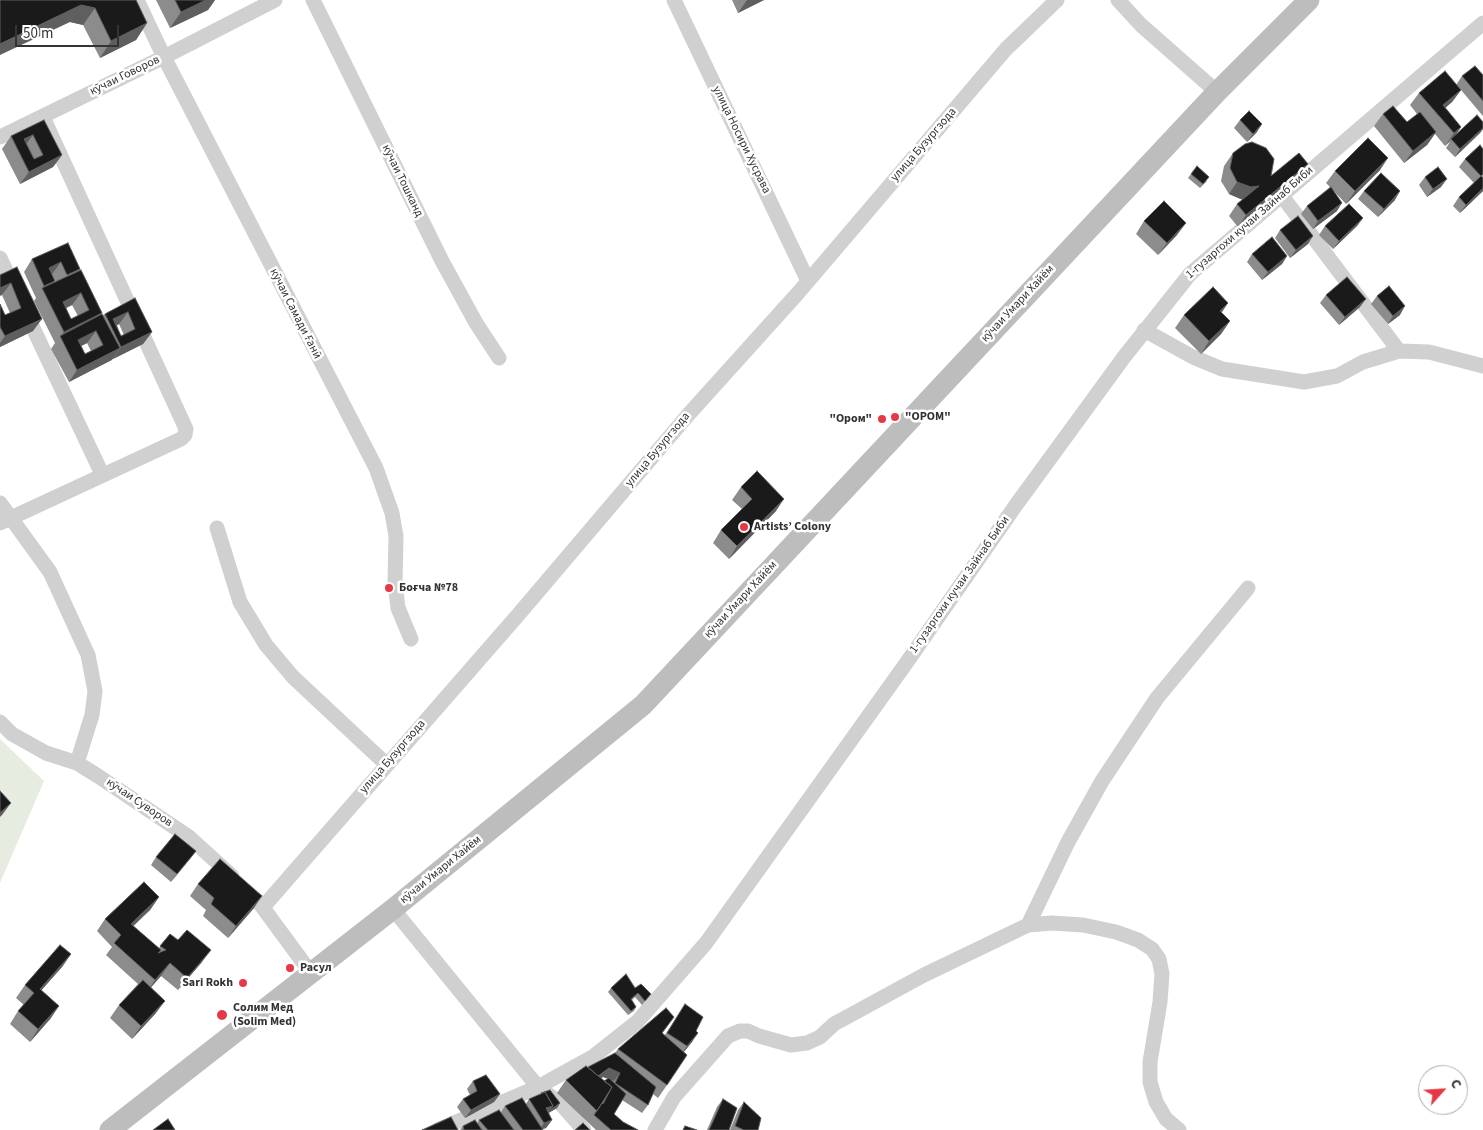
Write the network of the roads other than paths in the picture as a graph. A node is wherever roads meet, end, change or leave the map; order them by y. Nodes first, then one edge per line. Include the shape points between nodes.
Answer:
1 (137, 0) edge
2 (275, 0) edge
3 (313, 0) edge
4 (674, 0) edge
5 (1057, 0) edge
6 (1118, 0) edge
7 (1308, 0) edge
8 (1483, 23) edge
9 (164, 57) junction
10 (1217, 92) junction
11 (43, 117) junction
12 (0, 137) edge
13 (1282, 196) junction
14 (0, 258) edge
15 (808, 281) junction
16 (1144, 330) junction
17 (1399, 351) junction
18 (499, 358) dead end
19 (1483, 366) edge
20 (102, 474) junction
21 (0, 503) edge
22 (5, 521) edge
23 (217, 528) dead end
24 (1248, 588) dead end
25 (411, 639) dead end
26 (0, 722) edge
27 (77, 763) junction
28 (386, 764) junction
29 (264, 906) junction
30 (393, 909) junction
31 (1028, 925) junction
32 (311, 973) junction
33 (538, 1086) junction
34 (110, 1130) edge
35 (438, 1130) edge
36 (584, 1130) edge
37 (655, 1130) edge
38 (1179, 1130) edge

1 - 9 street, кӯчаи Самади Ғанӣ
2 - 9 street, кӯчаи Говоров
3 - 18 street, кӯчаи Тошканд via 442,261 476,324
4 - 15 street, улица Носири Хусрава
5 - 15 street, улица Бузургзода via 1006,49
6 - 10 street via 1141,25
7 - 10 main road, кӯчаи Умари Хайём
8 - 13 street, 1-гузаргохи кучаи Зайнаб Биби
9 - 11 street, кӯчаи Говоров
9 - 25 street, кӯчаи Самади Ғанӣ via 376,468 396,536 398,608
10 - 30 main road, кӯчаи Умари Хайём via 642,706
11 - 12 street, кӯчаи Говоров
11 - 20 street via 186,429 185,435
13 - 16 street, 1-гузаргохи кучаи Зайнаб Биби via 1190,274
13 - 17 street
14 - 20 street
15 - 28 street, улица Бузургзода
16 - 17 street via 1222,369 1304,382 1337,376 1363,362
16 - 33 street, 1-гузаргохи кучаи Зайнаб Биби via 706,943 637,1022 594,1056
17 - 19 street via 1429,352
20 - 22 street
21 - 22 street
22 - 27 street via 50,572 88,655 95,691 92,715
23 - 28 street via 240,602 266,645 293,677
24 - 31 street via 1157,698 1102,781
26 - 27 street, кӯчаи Суворов via 12,734 46,753
27 - 29 street, кӯчаи Суворов via 189,837
28 - 29 street, улица Бузургзода
29 - 32 street, кӯчаи Суворов
30 - 32 main road, кӯчаи Умари Хайём
30 - 33 street
31 - 37 street via 924,975 834,1024 820,1037 807,1043 791,1045 748,1031 728,1036 674,1097
31 - 38 street via 1083,925 1130,938 1152,949 1159,959 1162,974 1150,1082 1166,1119
32 - 34 main road, кӯчаи Умари Хайём
33 - 35 street, 1-гузаргохи кучаи Зайнаб Биби
33 - 36 street via 561,1104

